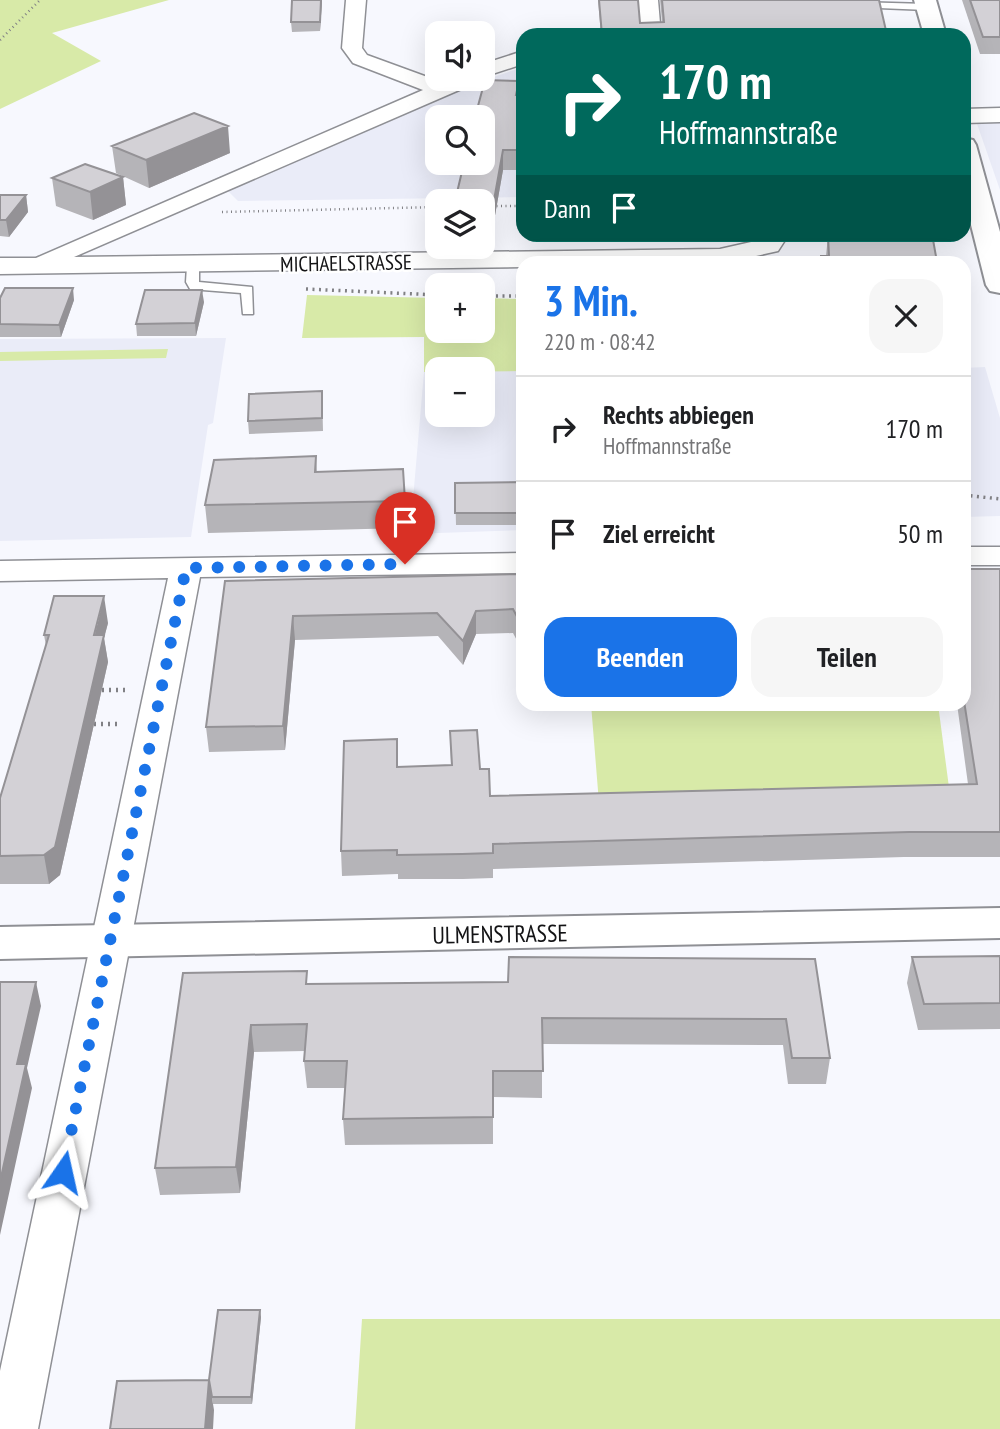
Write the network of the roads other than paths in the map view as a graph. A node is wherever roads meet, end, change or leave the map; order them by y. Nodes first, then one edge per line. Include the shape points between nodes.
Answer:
1 (356, 0) edge
2 (648, 0) edge
3 (926, 4) edge
4 (841, 5) edge
5 (651, 28) edge
6 (933, 28) edge
7 (516, 59) edge
8 (495, 67) edge
9 (425, 83) edge
10 (435, 91) edge
11 (1000, 115) edge
12 (971, 116) edge
13 (971, 172) edge
14 (138, 219) junction
15 (772, 242) edge
16 (725, 256) edge
17 (516, 261) edge
18 (34, 265) junction
19 (0, 266) edge
20 (159, 266) junction
21 (193, 266) junction
22 (1000, 285) edge
23 (248, 310) dead end
24 (971, 556) edge
25 (1000, 556) edge
26 (516, 563) edge
27 (186, 568) junction
28 (0, 571) edge
29 (1000, 923) edge
30 (109, 941) junction
31 (0, 943) edge
32 (13, 1429) edge

1 - 9 street via 352,48 360,59
2 - 5 street
3 - 4 lane
3 - 6 street
7 - 8 street
10 - 14 street, MICHAELSTRASSE
11 - 12 street
13 - 22 street
14 - 18 street, MICHAELSTRASSE
14 - 20 street via 127,236 138,253
15 - 16 street, MICHAELSTRASSE via 769,247
17 - 21 street, MICHAELSTRASSE
18 - 19 street, MICHAELSTRASSE
18 - 20 street, MICHAELSTRASSE
20 - 21 street, MICHAELSTRASSE
21 - 23 lane via 195,286 247,290
24 - 25 street
26 - 27 street
27 - 28 street
27 - 30 street
29 - 30 street, ULMENSTRASSE
30 - 31 street, ULMENSTRASSE
30 - 32 street

